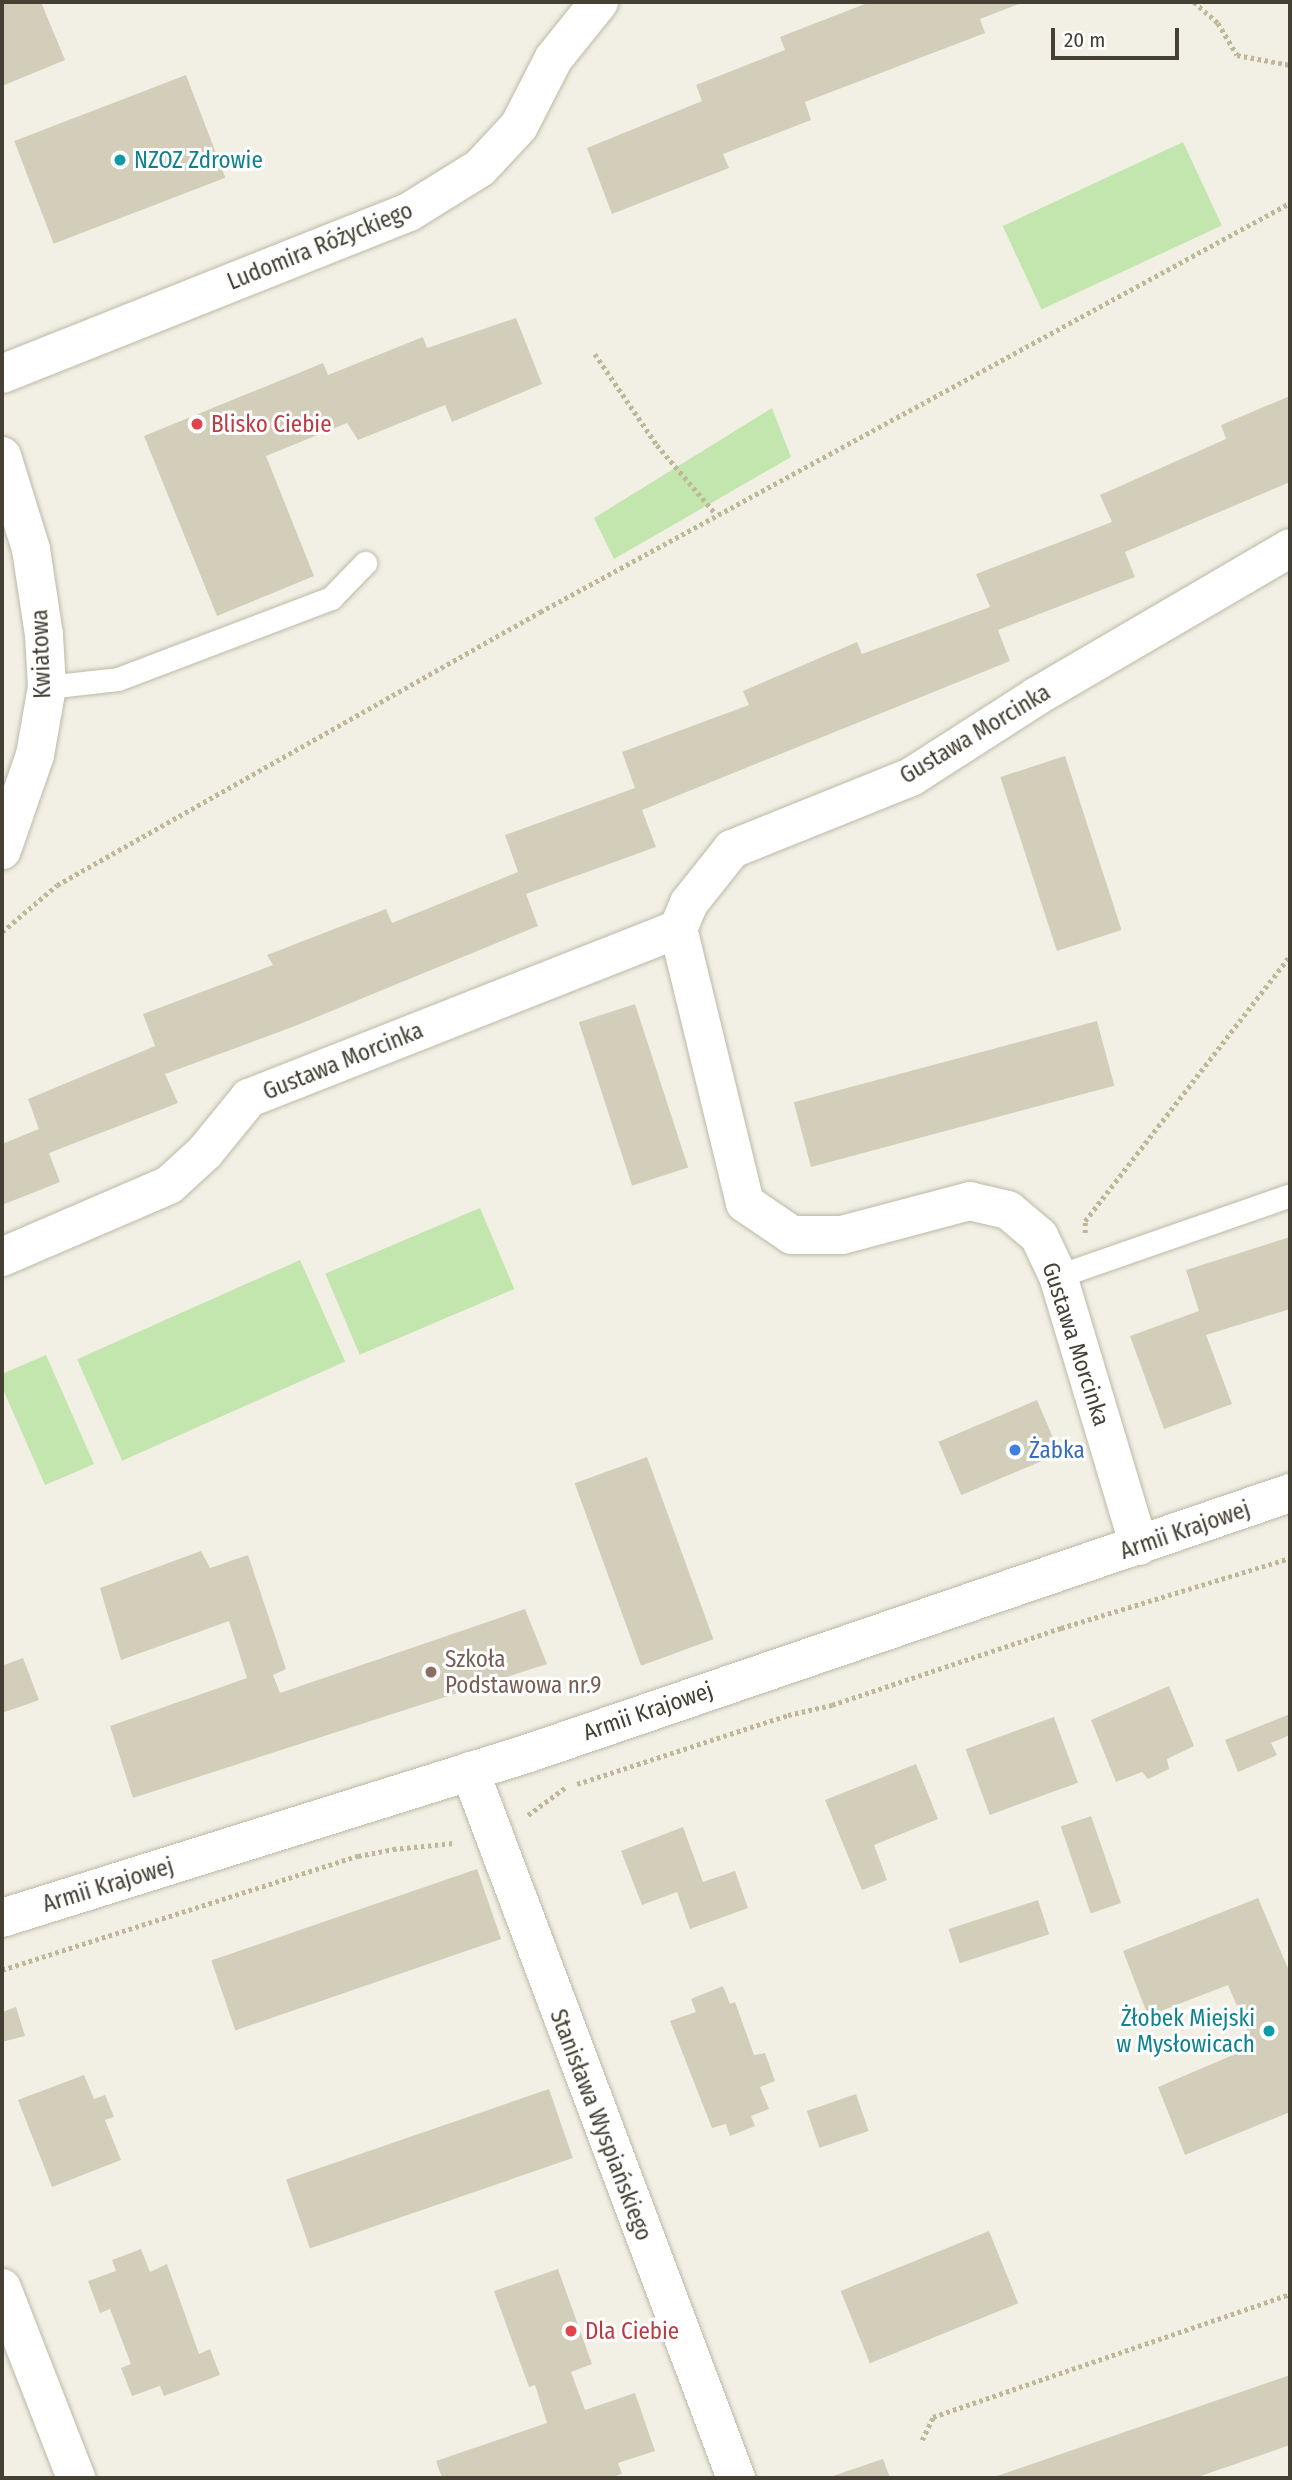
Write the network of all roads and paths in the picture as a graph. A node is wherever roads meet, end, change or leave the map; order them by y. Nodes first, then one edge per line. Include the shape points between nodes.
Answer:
1 (599, 2) edge
2 (1194, 2) edge
3 (1290, 65) edge
4 (1290, 203) edge
5 (595, 354) dead end
6 (2, 374) edge
7 (2, 456) edge
8 (716, 514) junction
9 (1290, 548) edge
10 (365, 563) dead end
11 (47, 687) junction
12 (2, 850) edge
13 (678, 929) junction
14 (2, 932) edge
15 (1290, 956) edge
16 (1290, 1195) edge
17 (2, 1257) edge
18 (1072, 1271) junction
19 (1290, 1493) edge
20 (1139, 1546) junction
21 (1290, 1558) edge
22 (470, 1771) junction
23 (520, 1818) dead end
24 (459, 1842) dead end
25 (2, 1918) edge
26 (2, 1970) edge
27 (2, 2288) edge
28 (1290, 2294) edge
29 (922, 2440) dead end
30 (76, 2478) edge
31 (736, 2478) edge

1 - 6 street, Ludomira Różyckiego via 554,58 519,126 480,168 445,190 409,212
2 - 3 path via 1218,23 1237,55
4 - 8 path
5 - 8 path via 657,445
7 - 11 street, Kwiatowa via 31,549
8 - 14 path via 57,885
9 - 13 street, Gustawa Morcinka via 1037,696 911,777 732,849 689,903
10 - 11 lane via 331,598 118,679
11 - 12 street, Kwiatowa via 35,755
13 - 17 street, Gustawa Morcinka via 249,1098 205,1152 169,1185
13 - 18 street, Gustawa Morcinka via 745,1203 792,1235 842,1235 970,1201 1008,1210
15 - 18 path via 1084,1221
16 - 18 lane
18 - 20 street, Gustawa Morcinka
19 - 20 street, Armii Krajowej
20 - 22 street, Armii Krajowej
21 - 23 path via 564,1788 536,1812
22 - 25 street, Armii Krajowej
22 - 31 street, Stanisława Wyspiańskiego
24 - 26 path via 358,1856
27 - 30 street
28 - 29 path via 933,2417

